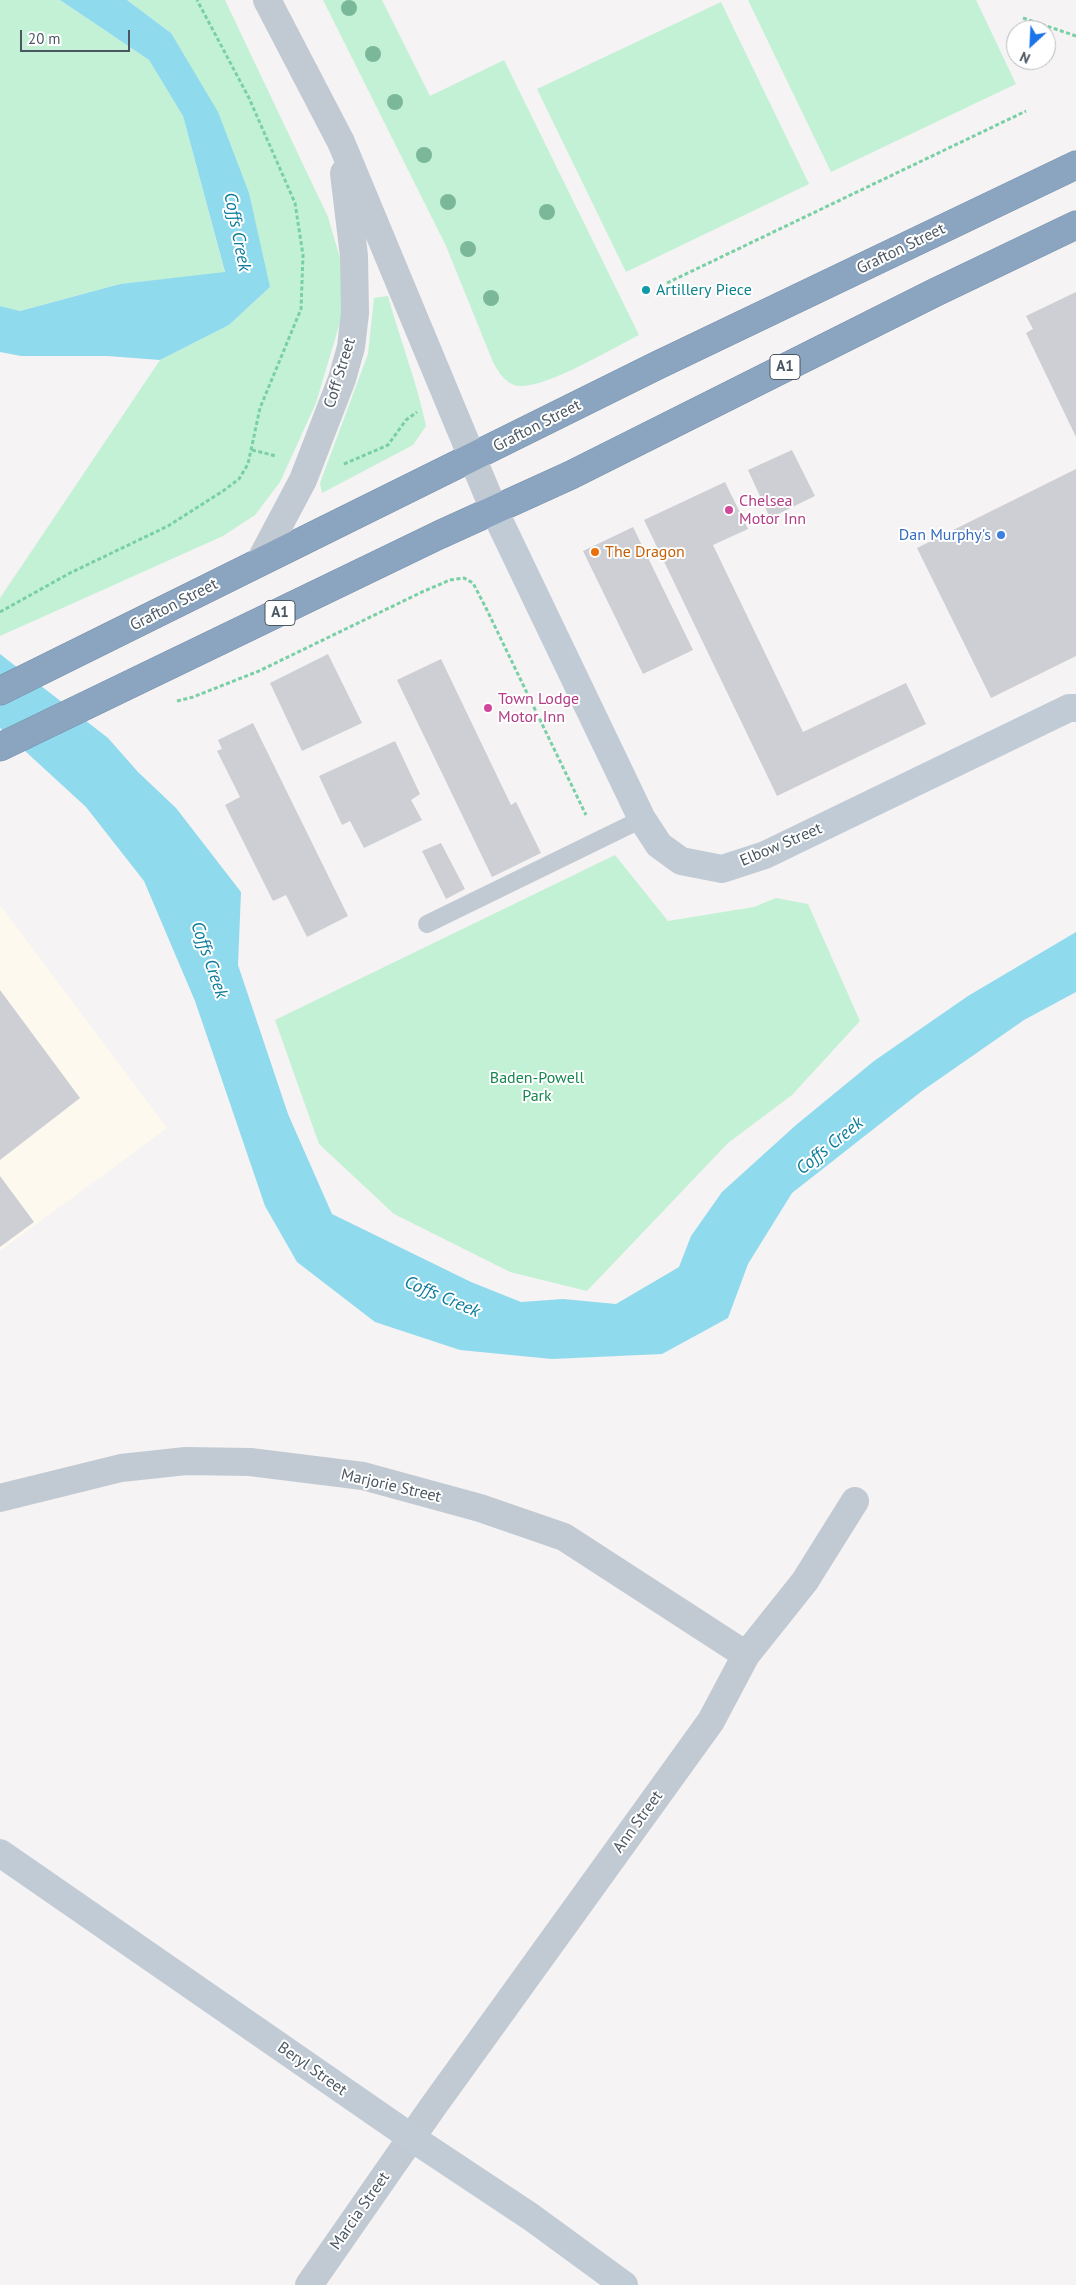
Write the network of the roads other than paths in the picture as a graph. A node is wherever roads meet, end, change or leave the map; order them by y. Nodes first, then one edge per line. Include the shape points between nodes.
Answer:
1 (267, 0) edge
2 (341, 142) junction
3 (1076, 165) edge
4 (1076, 225) edge
5 (474, 458) junction
6 (494, 510) junction
7 (260, 561) junction
8 (0, 691) edge
9 (1076, 708) edge
10 (0, 747) edge
11 (642, 819) junction
12 (427, 924) dead end
13 (0, 1498) edge
14 (855, 1501) dead end
15 (746, 1655) junction
16 (0, 1853) edge
17 (412, 2138) junction
18 (309, 2285) edge
19 (624, 2285) edge

1 - 2 street, Coff Street
2 - 5 street, Coff Street
2 - 7 street, Coff Street via 354,256 355,313 351,348 303,480
3 - 5 highway, Grafton Street via 656,366
4 - 6 highway, A1 via 580,471
5 - 6 street, Coff Street
5 - 7 highway, Grafton Street
6 - 10 highway, A1
6 - 11 street, Elbow Street
7 - 8 highway, Grafton Street
9 - 11 street, Elbow Street via 1069,708 782,847 722,868 681,861 659,845
11 - 12 lane
13 - 15 street, Marjorie Street via 121,1468 186,1461 250,1462 363,1476 480,1508 564,1537
14 - 15 street, Ann Street via 806,1581
15 - 17 street, Ann Street via 711,1721
16 - 17 street, Beryl Street
17 - 18 street, Marcia Street
17 - 19 street, Beryl Street via 531,2217

